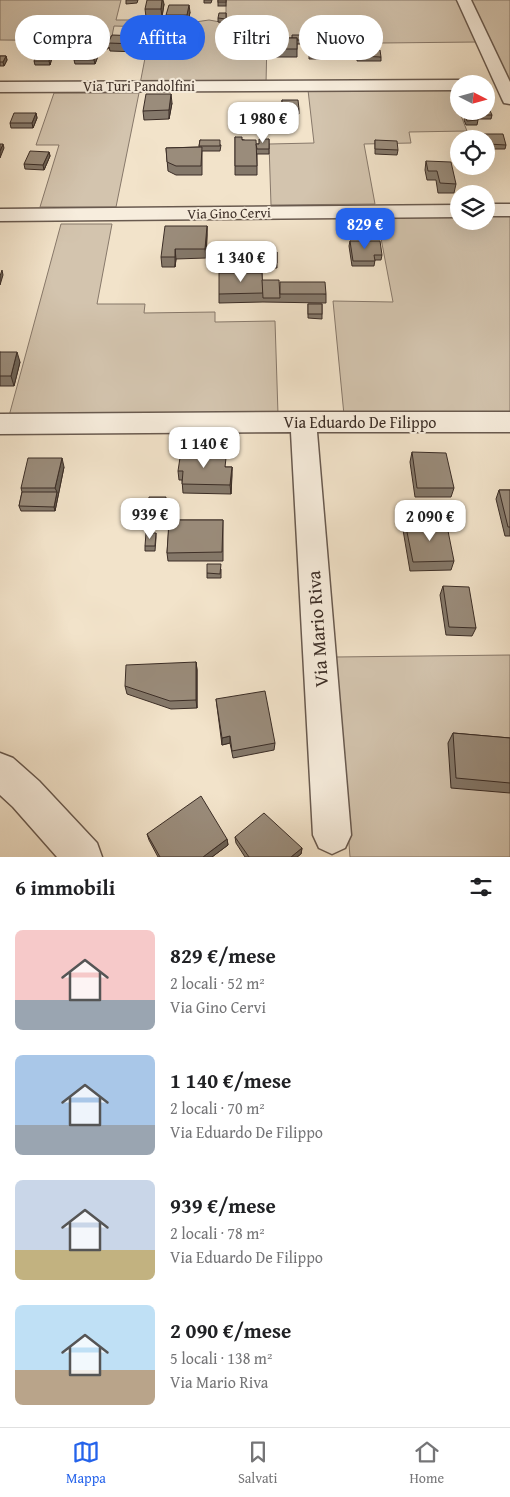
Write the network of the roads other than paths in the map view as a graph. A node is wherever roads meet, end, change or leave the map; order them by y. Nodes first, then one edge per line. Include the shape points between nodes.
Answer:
1 (464, 0) edge
2 (450, 85) edge
3 (0, 87) edge
4 (495, 88) edge
5 (507, 92) edge
6 (495, 210) edge
7 (510, 210) edge
8 (450, 211) edge
9 (0, 216) edge
10 (303, 422) junction
11 (510, 422) edge
12 (0, 424) edge
13 (0, 771) edge
14 (332, 835) dead end
15 (83, 857) edge

1 - 5 street
2 - 3 street, Via Turi Pandolfini
4 - 5 street
6 - 7 street
8 - 9 street, Via Gino Cervi
10 - 11 street, Via Eduardo De Filippo
10 - 12 street, Via Eduardo De Filippo
10 - 14 street, Via Mario Riva
13 - 15 street via 26,794

